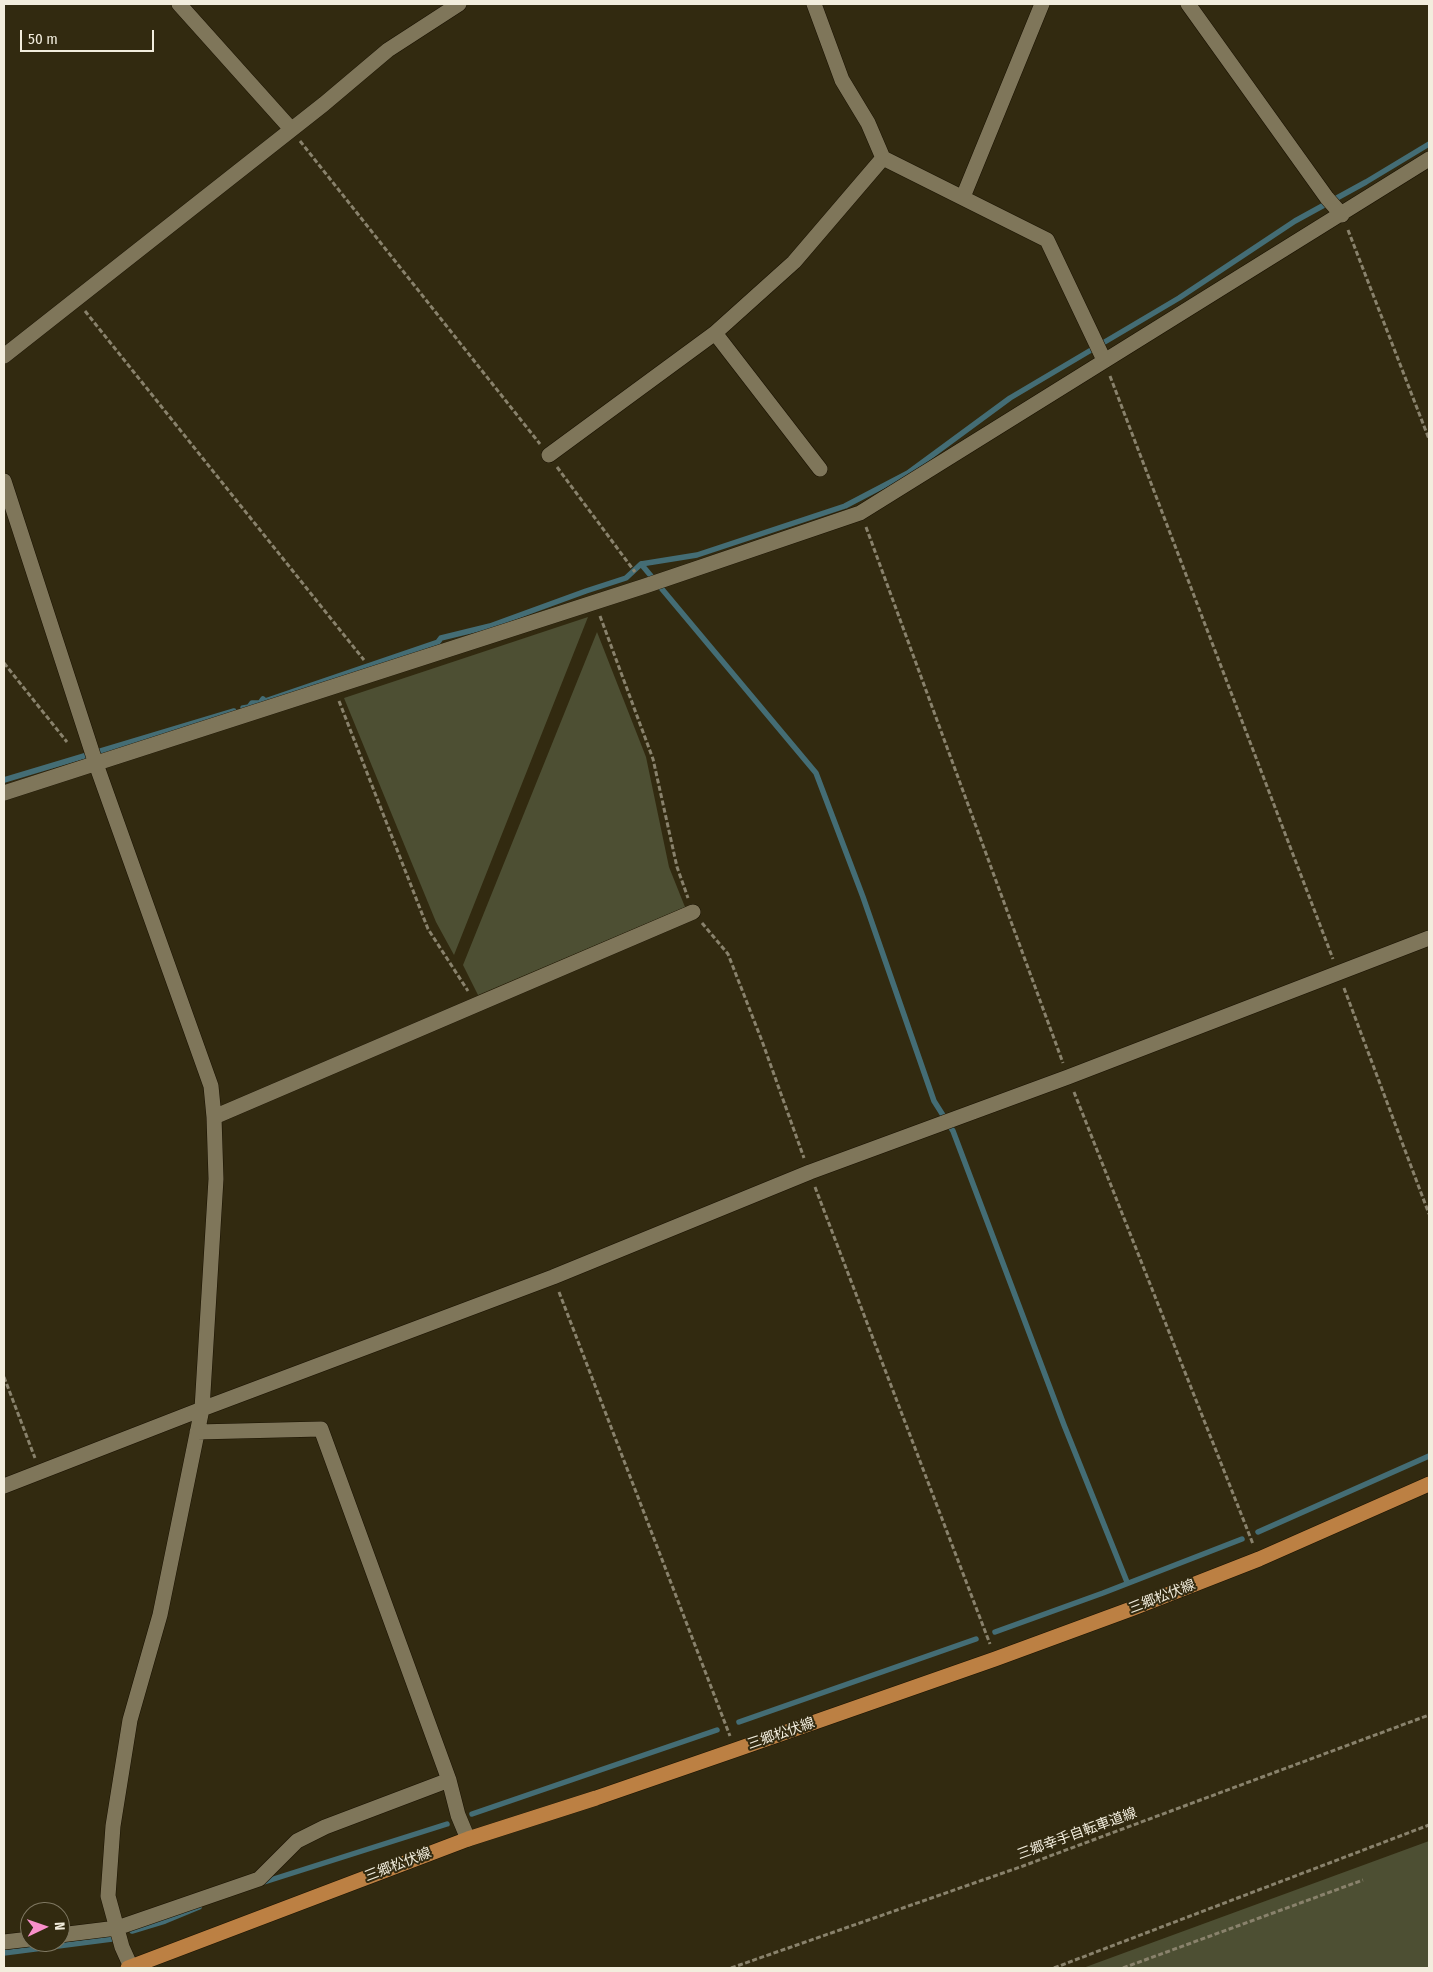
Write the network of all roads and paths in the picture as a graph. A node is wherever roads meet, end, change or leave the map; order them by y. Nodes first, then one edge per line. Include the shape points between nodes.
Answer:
1 (179, 4) edge
2 (459, 4) edge
3 (814, 4) edge
4 (1042, 4) edge
5 (1188, 4) edge
6 (291, 129) junction
7 (883, 158) junction
8 (1429, 159) edge
9 (962, 197) junction
10 (1342, 215) junction
11 (76, 299) junction
12 (714, 333) junction
13 (4, 356) edge
14 (1104, 360) junction
15 (1429, 439) edge
16 (549, 456) junction
17 (820, 468) dead end
18 (4, 481) edge
19 (860, 512) junction
20 (645, 586) junction
21 (594, 601) junction
22 (4, 663) edge
23 (374, 673) junction
24 (333, 687) junction
25 (67, 742) dead end
26 (96, 764) junction
27 (4, 793) edge
28 (693, 912) junction
29 (1429, 938) edge
30 (1338, 974) junction
31 (477, 1006) junction
32 (1068, 1077) junction
33 (214, 1117) junction
34 (810, 1172) junction
35 (1429, 1214) edge
36 (553, 1277) junction
37 (4, 1377) edge
38 (202, 1409) junction
39 (197, 1432) junction
40 (41, 1472) junction
41 (1429, 1484) edge
42 (4, 1486) edge
43 (1259, 1558) junction
44 (995, 1659) junction
45 (1429, 1715) edge
46 (735, 1750) junction
47 (449, 1780) junction
48 (1429, 1825) edge
49 (468, 1839) junction
50 (1363, 1880) dead end
51 (117, 1928) junction
52 (70, 1934) edge
53 (20, 1940) edge
54 (4, 1942) edge
55 (129, 1968) edge
56 (731, 1968) edge
57 (1054, 1968) edge
58 (1123, 1968) edge

1 - 6 street
2 - 6 street via 388,50
3 - 7 street via 842,80 868,123
4 - 9 street
5 - 10 street
6 - 11 street
6 - 16 path
7 - 9 street
7 - 12 street via 794,262
8 - 10 street
9 - 14 street via 1047,240
10 - 14 street
10 - 15 path
11 - 13 street
11 - 23 path
12 - 16 street
12 - 17 street
14 - 19 street
14 - 30 path
16 - 20 path
18 - 26 street
19 - 20 street
19 - 32 path
20 - 21 street
21 - 23 street
21 - 28 path via 653,759 677,867
22 - 25 path
23 - 24 street
24 - 26 street
24 - 31 path via 428,928
26 - 27 street
26 - 33 street via 211,1086
28 - 31 street
28 - 34 path via 728,954
29 - 30 street
30 - 32 street
30 - 35 path
31 - 33 street
32 - 34 street
32 - 43 path
33 - 38 street via 216,1179
34 - 36 street
34 - 44 path
36 - 38 street
36 - 46 path
37 - 40 path
38 - 39 street
38 - 40 street
39 - 47 street via 321,1429
39 - 51 street via 160,1615 130,1720 122,1768 113,1826 108,1896
40 - 42 street
41 - 43 main road, 三郷松伏線
43 - 44 main road, 三郷松伏線
44 - 46 main road, 三郷松伏線
45 - 56 path, 三郷幸手自転車道線 via 1023,1866
46 - 49 main road, 三郷松伏線
47 - 49 street
47 - 51 street via 325,1827 297,1841 259,1879
48 - 57 path
49 - 55 main road, 三郷松伏線
50 - 58 path
51 - 52 street
51 - 55 street
53 - 54 street

